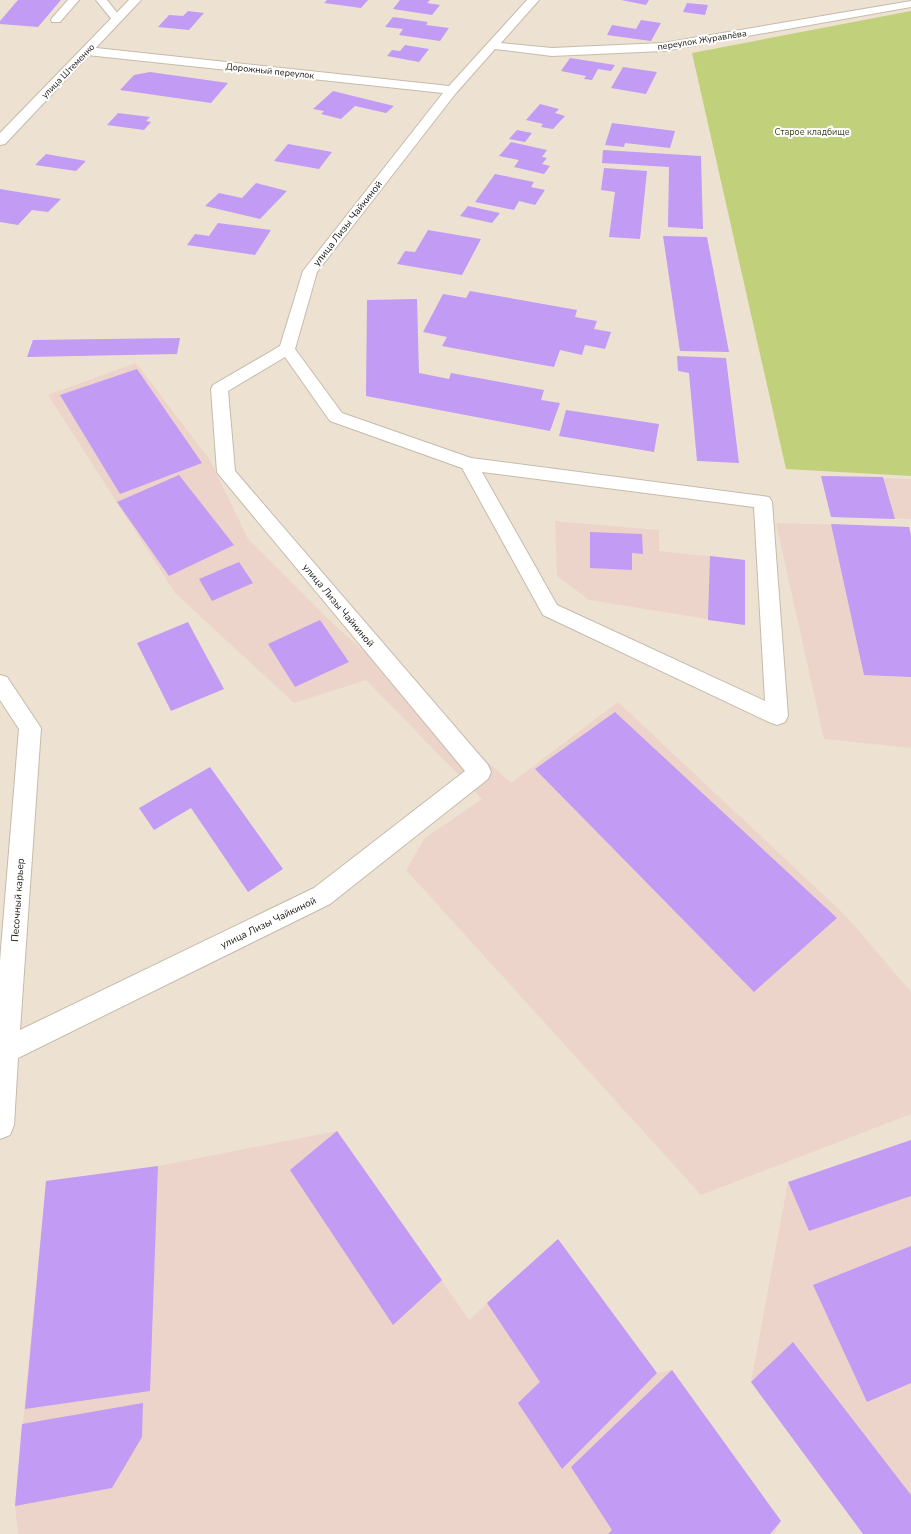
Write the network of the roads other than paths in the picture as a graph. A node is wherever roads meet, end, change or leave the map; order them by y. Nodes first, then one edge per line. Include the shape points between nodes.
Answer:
1 (74, 0) edge
2 (101, 0) edge
3 (135, 0) edge
4 (533, 0) edge
5 (911, 4) edge
6 (56, 20) dead end
7 (117, 20) junction
8 (491, 45) junction
9 (87, 51) junction
10 (452, 90) junction
11 (0, 141) edge
12 (287, 349) junction
13 (469, 464) junction
14 (0, 683) edge
15 (7, 1050) junction
16 (0, 1125) edge

1 - 6 lane
2 - 7 lane
3 - 7 street, улица Штеменко
4 - 8 street, улица Лизы Чайкиной
5 - 8 street, переулок Журавлёва via 663,47 552,52
7 - 9 street, улица Штеменко
8 - 10 street, улица Лизы Чайкиной
9 - 10 street, Дорожный переулок
9 - 11 street, улица Штеменко
10 - 12 street, улица Лизы Чайкиной via 310,271
12 - 13 street via 336,417
12 - 15 street, улица Лизы Чайкиной via 219,389 226,472 480,772 322,896
13 - 13 street via 763,502 777,716 550,610
14 - 15 street, Песочный карьер via 30,728
15 - 16 street, Песочный карьер

